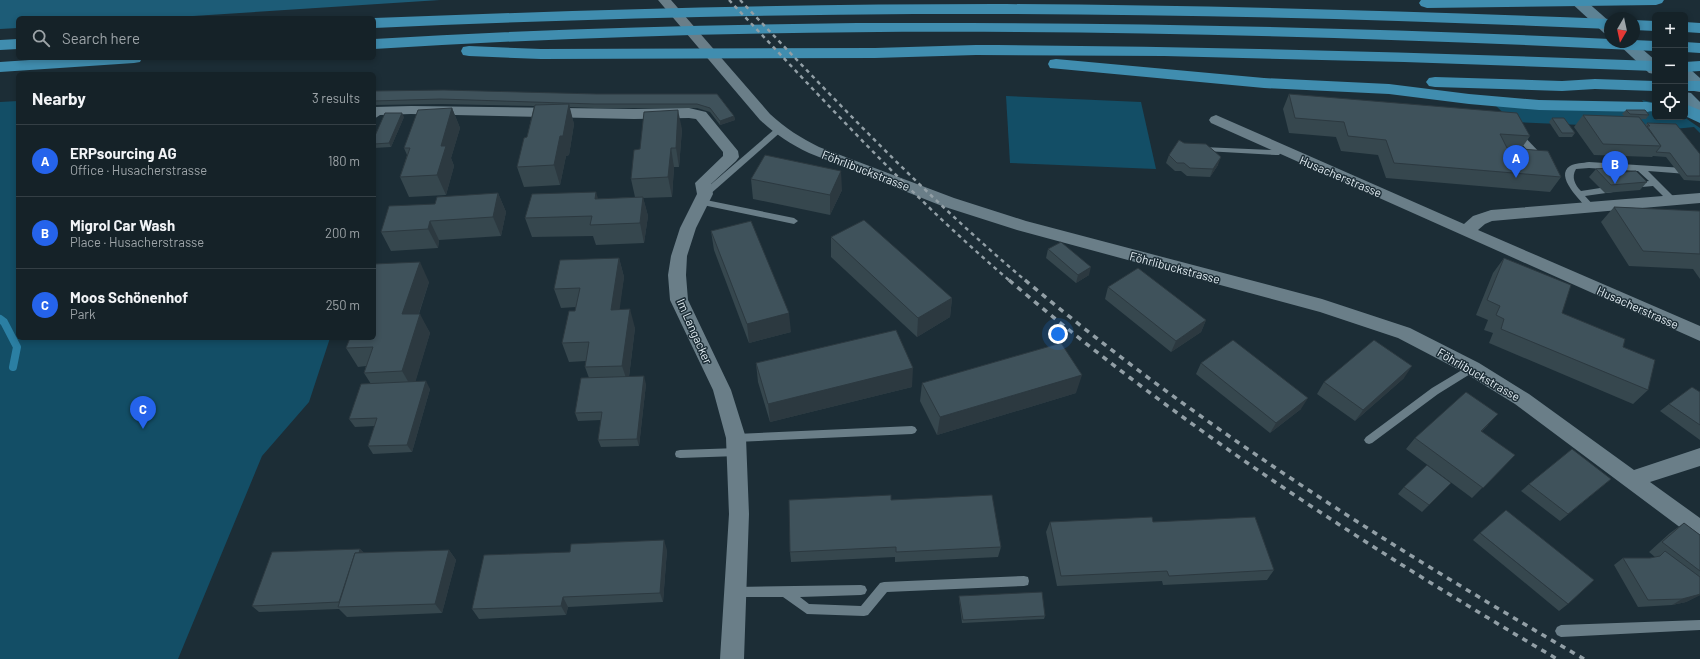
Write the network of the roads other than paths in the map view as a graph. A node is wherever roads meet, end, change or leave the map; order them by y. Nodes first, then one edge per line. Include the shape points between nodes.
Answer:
1 (664, 0) edge
2 (1576, 0) edge
3 (1597, 0) edge
4 (1656, 0) edge
5 (1168, 10) junction
6 (1612, 12) edge
7 (376, 23) edge
8 (1604, 24) edge
9 (1604, 25) edge
10 (1640, 25) edge
11 (1652, 26) edge
12 (1688, 27) edge
13 (1700, 28) edge
14 (1640, 36) edge
15 (16, 44) edge
16 (0, 45) edge
17 (1652, 45) edge
18 (376, 46) edge
19 (376, 46) edge
20 (1652, 47) edge
21 (1688, 47) edge
22 (1631, 48) edge
23 (1700, 48) edge
24 (875, 53) junction
25 (104, 60) edge
26 (1652, 65) edge
27 (1688, 66) edge
28 (1700, 66) edge
29 (0, 67) edge
30 (1652, 68) edge
31 (1202, 76) junction
32 (1688, 77) edge
33 (1688, 85) edge
34 (1562, 86) junction
35 (1652, 86) edge
36 (1700, 87) edge
37 (1688, 100) edge
38 (1651, 103) edge
39 (376, 111) edge
40 (1688, 111) edge
41 (1700, 112) edge
42 (1700, 117) edge
43 (1216, 120) dead end
44 (1513, 129) edge
45 (779, 130) junction
46 (1205, 149) edge
47 (1280, 149) junction
48 (1544, 162) edge
49 (1640, 168) junction
50 (1700, 172) edge
51 (1561, 179) dead end
52 (1655, 183) junction
53 (1571, 185) junction
54 (1579, 194) junction
55 (703, 198) junction
56 (1700, 198) edge
57 (1672, 200) junction
58 (1591, 207) junction
59 (794, 221) dead end
60 (1466, 231) junction
61 (1700, 334) edge
62 (1472, 368) junction
63 (912, 430) dead end
64 (1369, 440) dead end
65 (737, 445) junction
66 (680, 454) dead end
67 (1700, 457) edge
68 (1632, 479) junction
69 (1700, 530) edge
70 (1024, 581) dead end
71 (861, 590) dead end
72 (736, 592) junction
73 (785, 592) junction
74 (1700, 625) edge
75 (1561, 631) dead end
76 (732, 659) edge

1 - 45 street, Föhrlibuckstrasse
2 - 9 main road
3 - 6 main road
4 - 5 highway via 1346,3
5 - 7 highway via 820,10
5 - 8 highway
10 - 11 highway
12 - 13 highway
14 - 17 main road
15 - 16 highway
18 - 20 highway via 453,39 630,32 956,27 1365,33
19 - 24 highway via 541,54
21 - 23 highway
22 - 26 main road
24 - 30 highway via 976,50 1284,53
24 - 31 highway via 923,58 1062,64
25 - 29 highway
27 - 28 highway
31 - 34 highway
31 - 38 highway via 1264,83 1389,89 1539,105
32 - 36 main road
33 - 36 highway
34 - 35 highway
34 - 38 highway via 1616,92
37 - 41 main road
39 - 55 street, Im Langacker via 701,115 730,151 730,156 704,183
40 - 42 highway
43 - 47 street, Husacherstrasse
44 - 48 lane
45 - 55 lane
45 - 62 street, Föhrlibuckstrasse via 814,150 941,199 1004,220 1358,317 1404,334
46 - 47 lane via 1276,153
47 - 60 street, Husacherstrasse
49 - 50 lane
49 - 52 lane
49 - 53 lane via 1574,166 1570,175
51 - 53 lane
52 - 54 lane
52 - 57 lane
53 - 54 lane
54 - 58 lane
55 - 59 lane
55 - 65 street, Im Langacker via 688,228 679,256 679,300 722,390
56 - 57 street
57 - 58 street
58 - 60 street via 1491,216 1478,220
60 - 61 street, Husacherstrasse
62 - 64 lane via 1435,391
62 - 68 street, Föhrlibuckstrasse via 1522,399
63 - 65 lane
65 - 66 lane
65 - 72 street, Im Langacker via 739,514
67 - 68 street
68 - 69 street, Föhrlibuckstrasse
70 - 73 lane via 884,588 864,611 807,609
71 - 73 lane
72 - 73 lane
72 - 76 street, Im Langacker
74 - 75 lane

